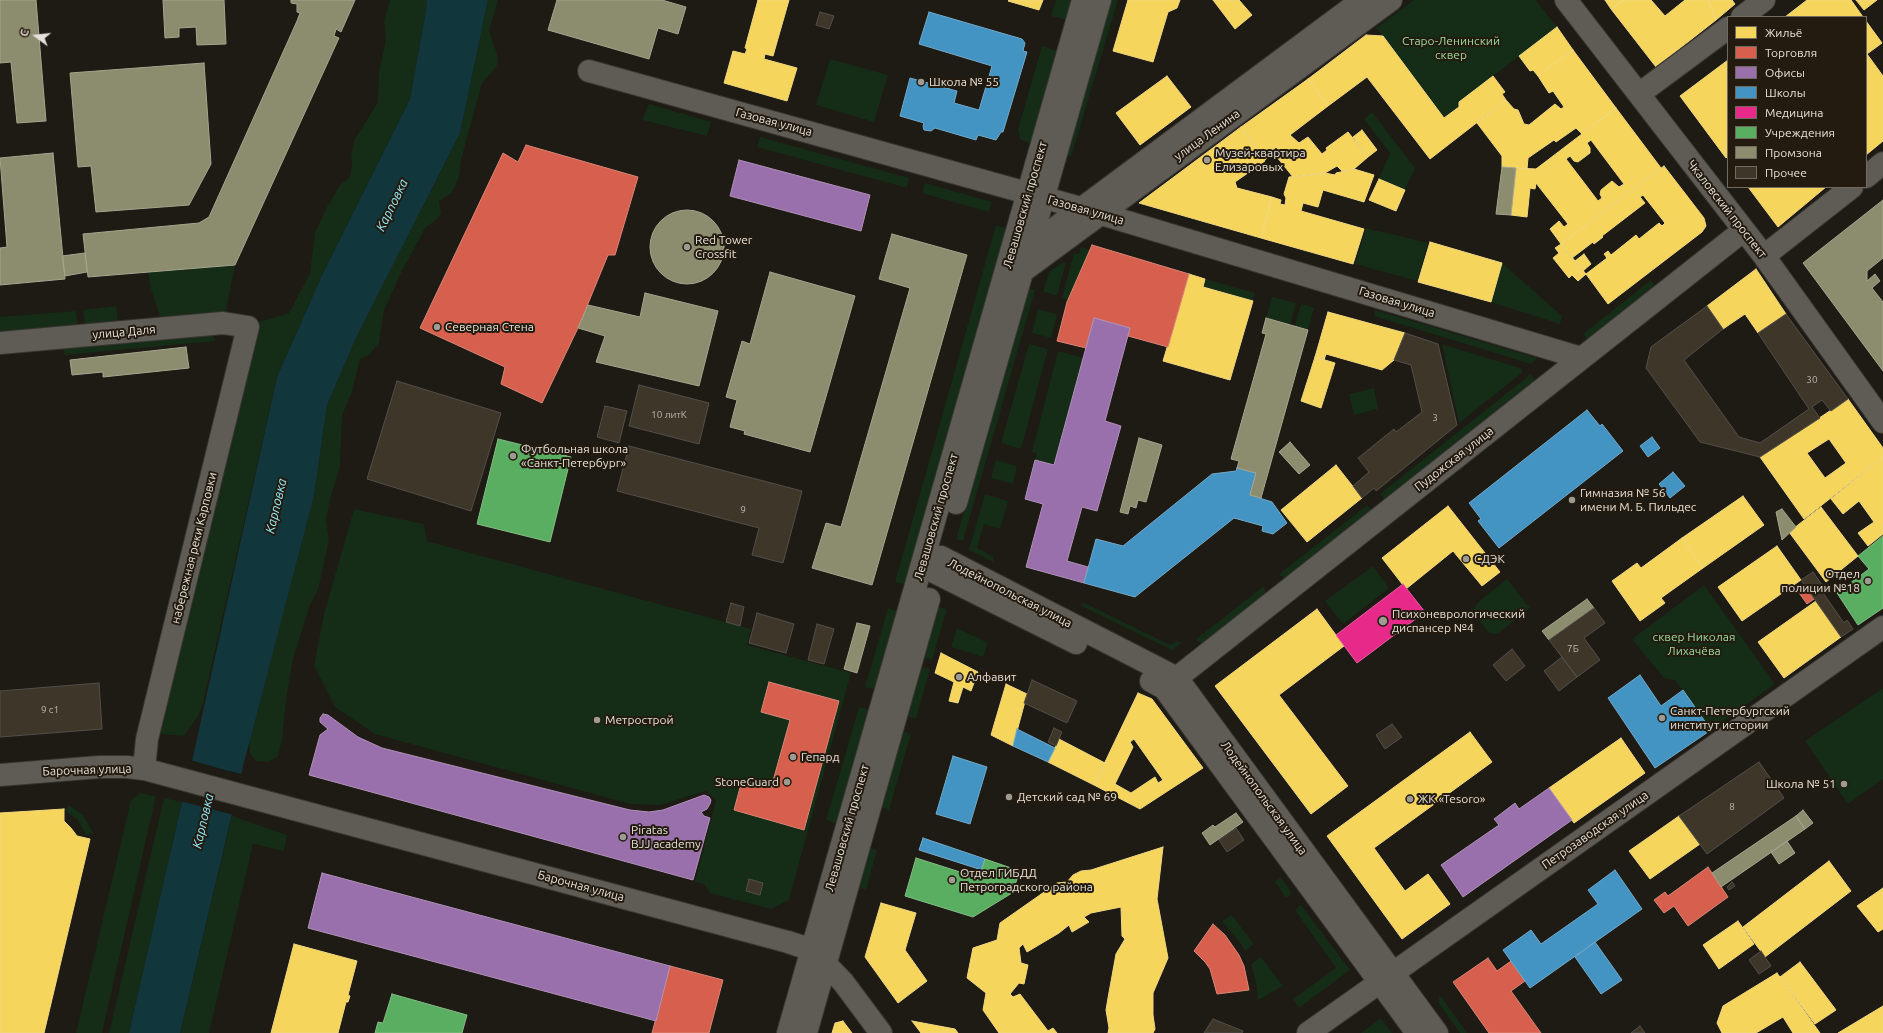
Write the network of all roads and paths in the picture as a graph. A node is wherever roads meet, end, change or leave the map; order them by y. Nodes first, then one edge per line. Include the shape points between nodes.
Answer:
1 (1083, 0) edge
2 (1100, 0) edge
3 (1362, 0) edge
4 (1391, 0) edge
5 (1566, 0) edge
6 (1764, 0) edge
7 (1743, 16) edge
8 (1727, 29) edge
9 (589, 71) dead end
10 (1639, 94) junction
11 (1883, 164) edge
12 (1867, 176) edge
13 (1851, 188) edge
14 (1036, 195) junction
15 (1091, 210) junction
16 (1744, 230) junction
17 (1030, 247) junction
18 (1764, 256) junction
19 (1016, 267) junction
20 (248, 327) joint
21 (0, 342) edge
22 (1581, 358) junction
23 (1883, 422) edge
24 (934, 563) junction
25 (1883, 627) edge
26 (1170, 683) junction
27 (144, 769) junction
28 (0, 775) edge
29 (819, 956) junction
30 (1386, 977) junction
31 (788, 1033) edge
32 (806, 1033) edge
33 (881, 1033) edge
34 (1308, 1033) edge
35 (1417, 1033) edge
36 (1437, 1033) edge

1 - 14 street, Левашовский проспект
2 - 14 street, Левашовский проспект
3 - 15 street, улица Ленина
4 - 15 street, улица Ленина
5 - 10 street, Чкаловский проспект
6 - 7 street
8 - 10 street
9 - 14 street, Газовая улица
10 - 16 street, Чкаловский проспект
11 - 12 street
13 - 18 street
14 - 15 street, Газовая улица
14 - 17 street, Левашовский проспект
14 - 19 street, Левашовский проспект
15 - 17 street, улица Ленина
15 - 19 street, улица Ленина
15 - 22 street, Газовая улица
16 - 18 street, Чкаловский проспект
16 - 22 street, Пудожская улица
17 - 19 street, улица Ленина
18 - 23 street, Чкаловский проспект
19 - 24 street, Левашовский проспект
20 - 21 street, улица Даля via 223,323
20 - 27 street, набережная реки Карповки via 147,739
22 - 26 street, Пудожская улица
24 - 26 street, Лодейнопольская улица
24 - 29 street, Левашовский проспект
25 - 30 street, Петрозаводская улица
26 - 30 street, Лодейнопольская улица
27 - 28 street, Барочная улица via 98,767
27 - 29 street, Барочная улица
29 - 31 street, Левашовский проспект
29 - 32 street, Левашовский проспект
29 - 33 street via 854,996
30 - 34 street, Петрозаводская улица
30 - 35 street, Лодейнопольская улица
30 - 36 street, Лодейнопольская улица

